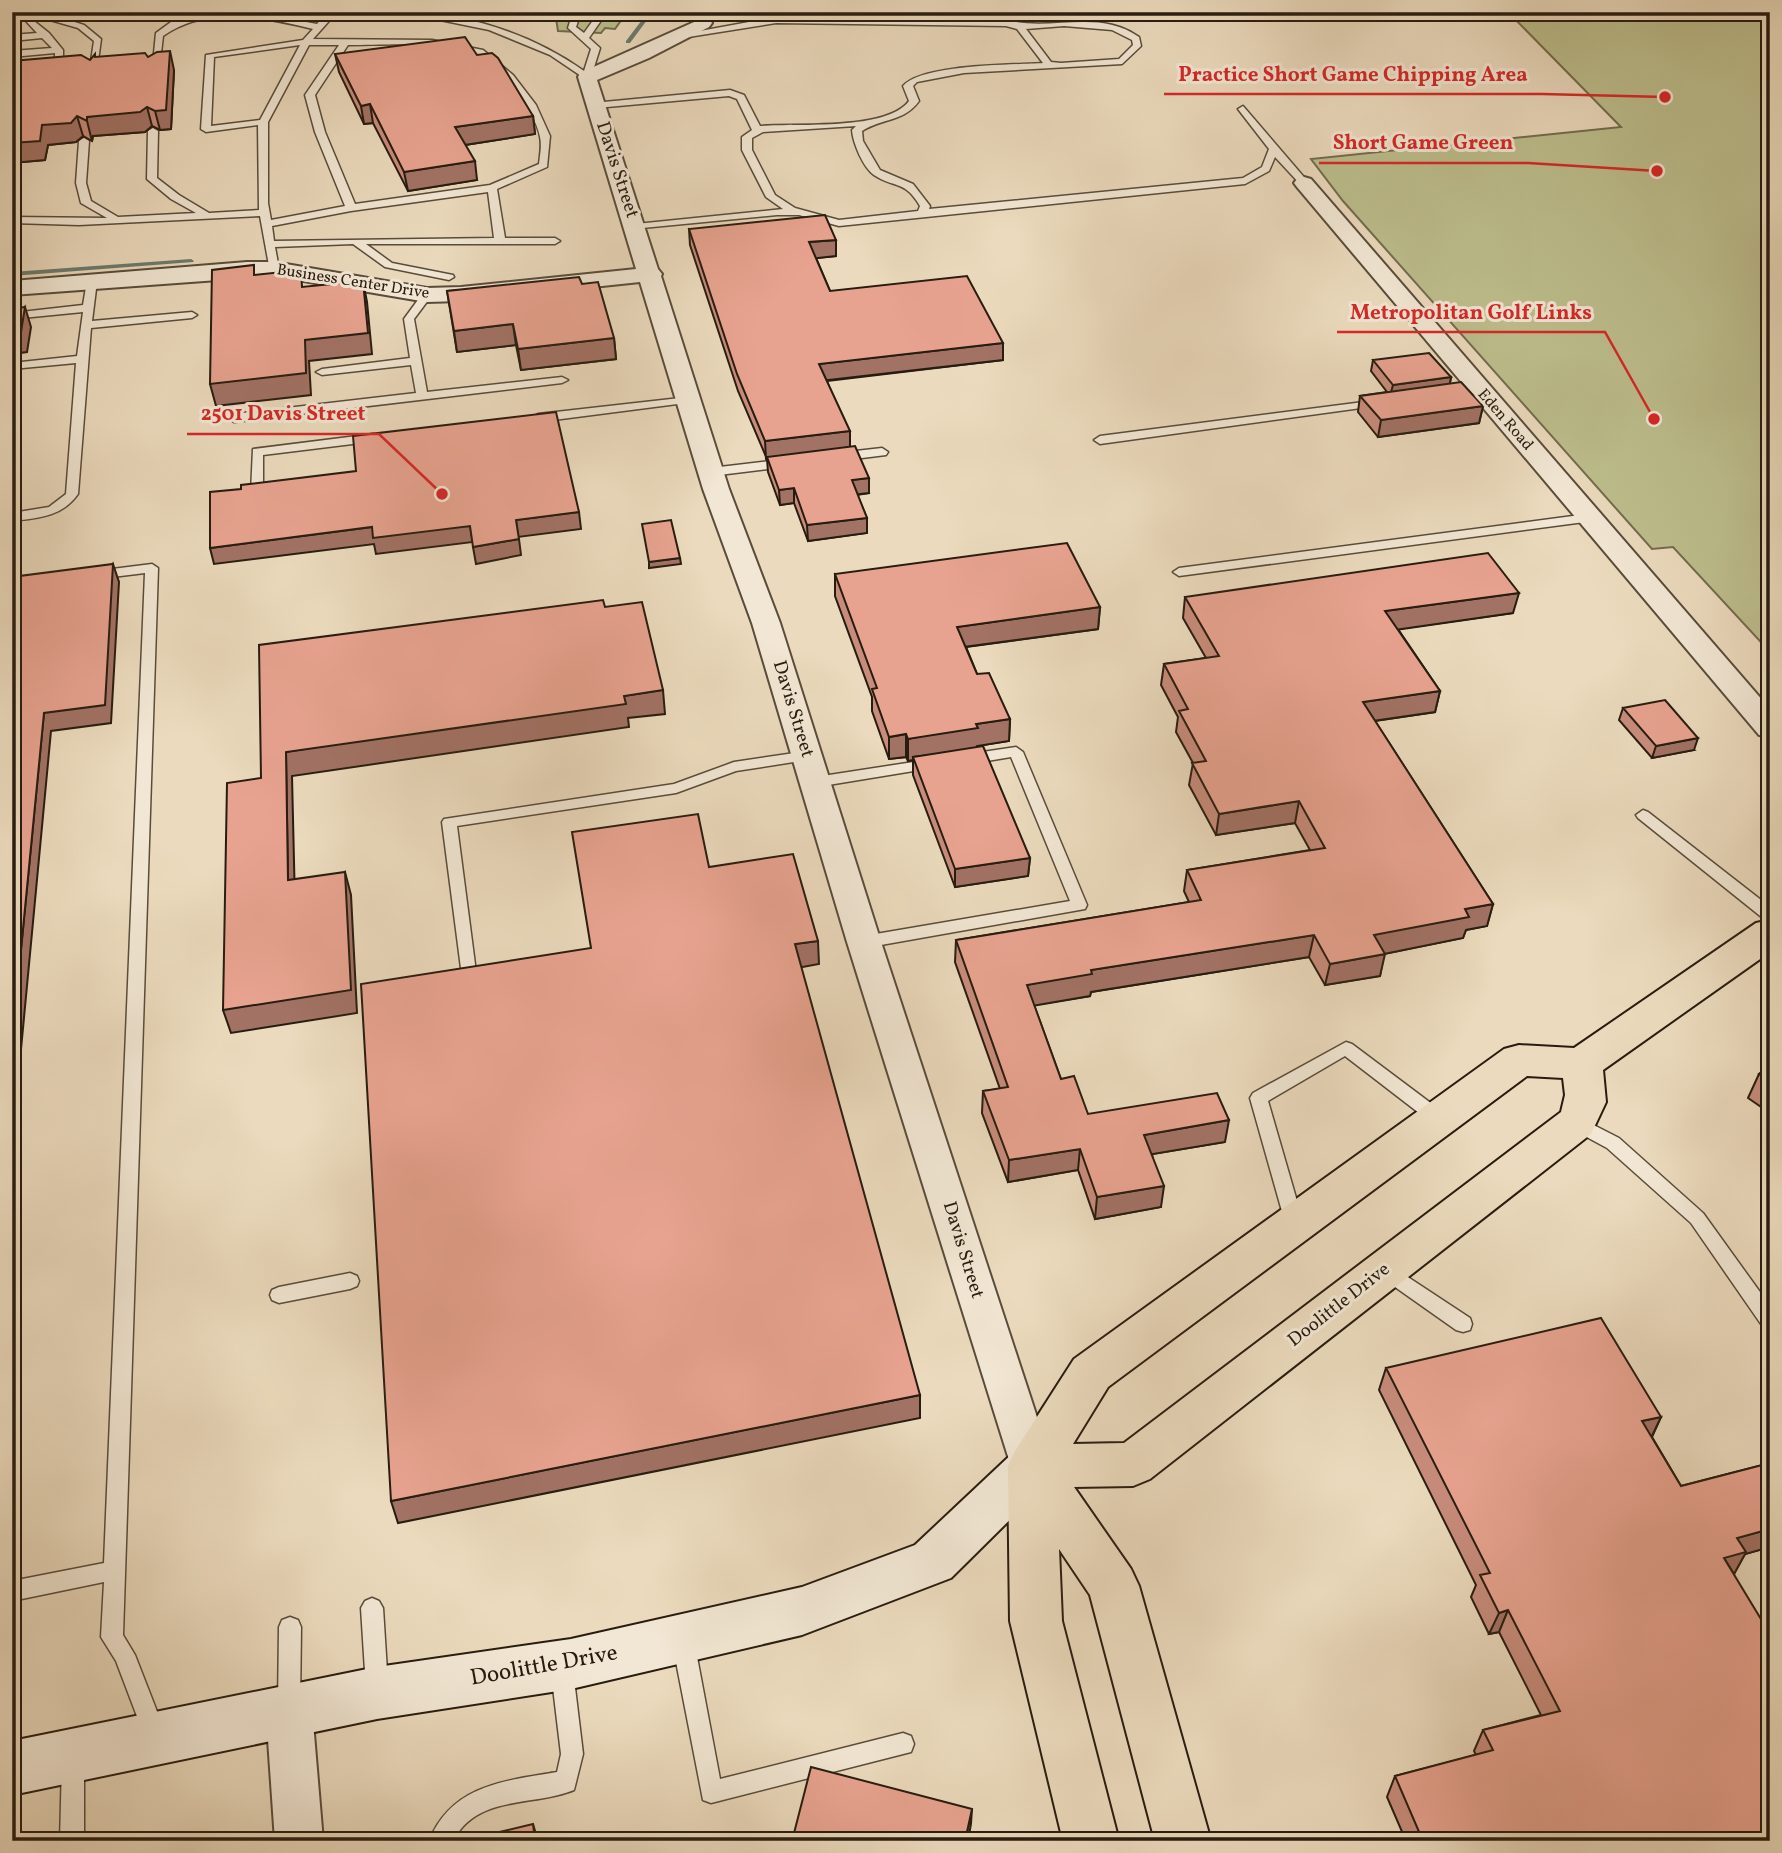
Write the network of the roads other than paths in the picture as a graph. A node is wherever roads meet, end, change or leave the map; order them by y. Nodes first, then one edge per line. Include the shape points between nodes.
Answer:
1 (60, 12) edge
2 (333, 12) edge
3 (405, 12) edge
4 (577, 12) edge
5 (603, 12) edge
6 (46, 16) junction
7 (703, 23) dead end
8 (318, 27) junction
9 (1020, 27) junction
10 (46, 35) junction
11 (680, 35) junction
12 (12, 38) edge
13 (585, 38) junction
14 (306, 42) junction
15 (345, 43) junction
16 (59, 50) junction
17 (12, 54) edge
18 (1055, 65) junction
19 (155, 71) edge
20 (93, 74) edge
21 (12, 75) edge
22 (587, 77) junction
23 (596, 106) junction
24 (1243, 110) dead end
25 (263, 122) junction
26 (868, 123) junction
27 (757, 130) junction
28 (153, 131) edge
29 (84, 141) edge
30 (1274, 149) junction
31 (1304, 183) joint
32 (492, 188) junction
33 (351, 208) junction
34 (923, 213) junction
35 (801, 214) junction
36 (208, 216) junction
37 (266, 218) junction
38 (12, 220) edge
39 (122, 220) junction
40 (636, 227) junction
41 (355, 241) junction
42 (500, 241) junction
43 (555, 241) dead end
44 (271, 244) junction
45 (274, 269) junction
46 (651, 274) junction
47 (449, 277) dead end
48 (92, 281) junction
49 (12, 288) edge
50 (427, 295) junction
51 (89, 308) junction
52 (192, 315) dead end
53 (12, 316) edge
54 (86, 325) junction
55 (83, 354) junction
56 (417, 361) junction
57 (12, 366) edge
58 (322, 372) dead end
59 (562, 380) dead end
60 (422, 396) junction
61 (689, 400) junction
62 (1388, 402) edge
63 (234, 418) dead end
64 (530, 419) edge
65 (379, 437) edge
66 (1100, 440) dead end
67 (883, 452) dead end
68 (711, 472) junction
69 (257, 492) edge
70 (12, 517) edge
71 (1588, 518) junction
72 (1179, 572) dead end
73 (76, 578) edge
74 (1770, 728) edge
75 (812, 769) junction
76 (1643, 815) dead end
77 (1767, 935) edge
78 (864, 942) junction
79 (468, 972) edge
80 (1581, 1064) junction
81 (1438, 1118) junction
82 (1576, 1123) junction
83 (1294, 1222) junction
84 (1385, 1270) junction
85 (350, 1281) dead end
86 (279, 1295) dead end
87 (1770, 1321) edge
88 (1463, 1324) dead end
89 (1032, 1466) junction
90 (114, 1570) junction
91 (12, 1591) edge
92 (372, 1608) dead end
93 (290, 1627) dead end
94 (682, 1639) junction
95 (561, 1665) junction
96 (377, 1693) junction
97 (289, 1710) junction
98 (156, 1738) junction
99 (903, 1744) dead end
100 (73, 1755) junction
101 (12, 1768) edge
102 (72, 1841) edge
103 (299, 1841) edge
104 (440, 1841) edge
105 (1091, 1841) edge
106 (1183, 1841) edge

1 - 6 lane
2 - 8 lane
3 - 22 lane via 491,28 554,52
4 - 13 lane via 572,28
5 - 13 lane
6 - 10 lane via 25,21
6 - 20 lane via 90,30 98,41
7 - 11 street
8 - 14 lane
8 - 19 lane via 247,13 189,18 159,35
9 - 11 lane via 974,22 776,20
9 - 18 lane via 1048,64
9 - 18 lane via 1092,25 1123,29 1136,39 1137,46 1122,61
10 - 12 lane
10 - 16 lane
11 - 22 street
13 - 22 lane via 596,48
14 - 15 lane
14 - 25 lane
14 - 25 lane via 210,55 206,129
15 - 32 lane via 432,43 480,52 510,77 531,105 545,136 544,164
15 - 33 lane via 310,95
16 - 17 lane
16 - 21 lane via 60,70
18 - 26 lane via 964,70 914,80 908,86 914,101 906,111
22 - 23 street, Davis Street
23 - 27 lane via 730,93 741,97
23 - 40 street, Davis Street
24 - 30 lane, Eden Road
25 - 37 lane
26 - 27 lane
26 - 34 lane via 856,134 876,172 913,187 925,206
27 - 35 lane via 747,137 747,150 766,189 771,197
28 - 36 lane via 152,179
29 - 39 lane via 81,183 86,204
30 - 31 lane, Eden Road
30 - 34 lane via 1266,169 1245,181
31 - 71 street, Eden Road via 1473,391
32 - 33 lane
32 - 42 lane
33 - 37 lane
34 - 35 lane via 839,223
35 - 40 lane via 777,212
36 - 37 lane
36 - 39 lane
37 - 44 lane
38 - 39 lane
40 - 46 street, Davis Street
41 - 42 lane
41 - 44 lane
41 - 47 lane via 389,265
42 - 43 lane
44 - 45 lane
45 - 48 street, Business Center Drive
45 - 50 street, Business Center Drive
46 - 50 street, Business Center Drive
46 - 61 street, Davis Street
48 - 49 street, Business Center Drive
48 - 51 lane
50 - 56 lane via 410,319
51 - 53 lane
51 - 54 lane
52 - 54 lane
54 - 55 lane
55 - 57 lane
55 - 70 lane via 72,494 67,503 53,510
56 - 58 lane
56 - 60 lane
59 - 60 lane
60 - 63 lane
61 - 64 lane
61 - 68 street, Davis Street
62 - 66 lane
65 - 69 lane via 257,452
67 - 68 lane
68 - 75 street, Davis Street
71 - 72 lane
71 - 74 street, Eden Road
73 - 90 lane via 152,568
75 - 78 street, Davis Street
75 - 78 lane via 1016,752 1079,905
75 - 79 lane via 734,767 676,788 449,822
76 - 77 lane
77 - 80 main road
78 - 89 street, Davis Street
80 - 81 main road, Doolittle Drive via 1519,1060
80 - 82 main road via 1586,1102
81 - 83 main road, Doolittle Drive
81 - 83 lane via 1346,1048 1259,1098
82 - 84 main road, Doolittle Drive
82 - 87 lane via 1613,1143 1697,1218
83 - 89 main road, Doolittle Drive via 1091,1373
84 - 88 lane
84 - 89 main road, Doolittle Drive via 1133,1464
85 - 86 lane
89 - 94 main road, Doolittle Drive via 922,1568 802,1611
89 - 105 main road, Davis Street via 1036,1621
89 - 106 main road, Davis Street via 1113,1586
90 - 91 lane
90 - 98 lane via 112,1637
92 - 96 lane
93 - 97 lane
94 - 95 main road, Doolittle Drive
94 - 99 lane via 711,1792
95 - 96 main road, Doolittle Drive
95 - 104 lane via 572,1754 566,1782 488,1796 461,1811
96 - 97 main road, Doolittle Drive
97 - 98 main road, Doolittle Drive
97 - 103 street
98 - 100 main road, Doolittle Drive
100 - 101 main road, Doolittle Drive
100 - 102 lane

